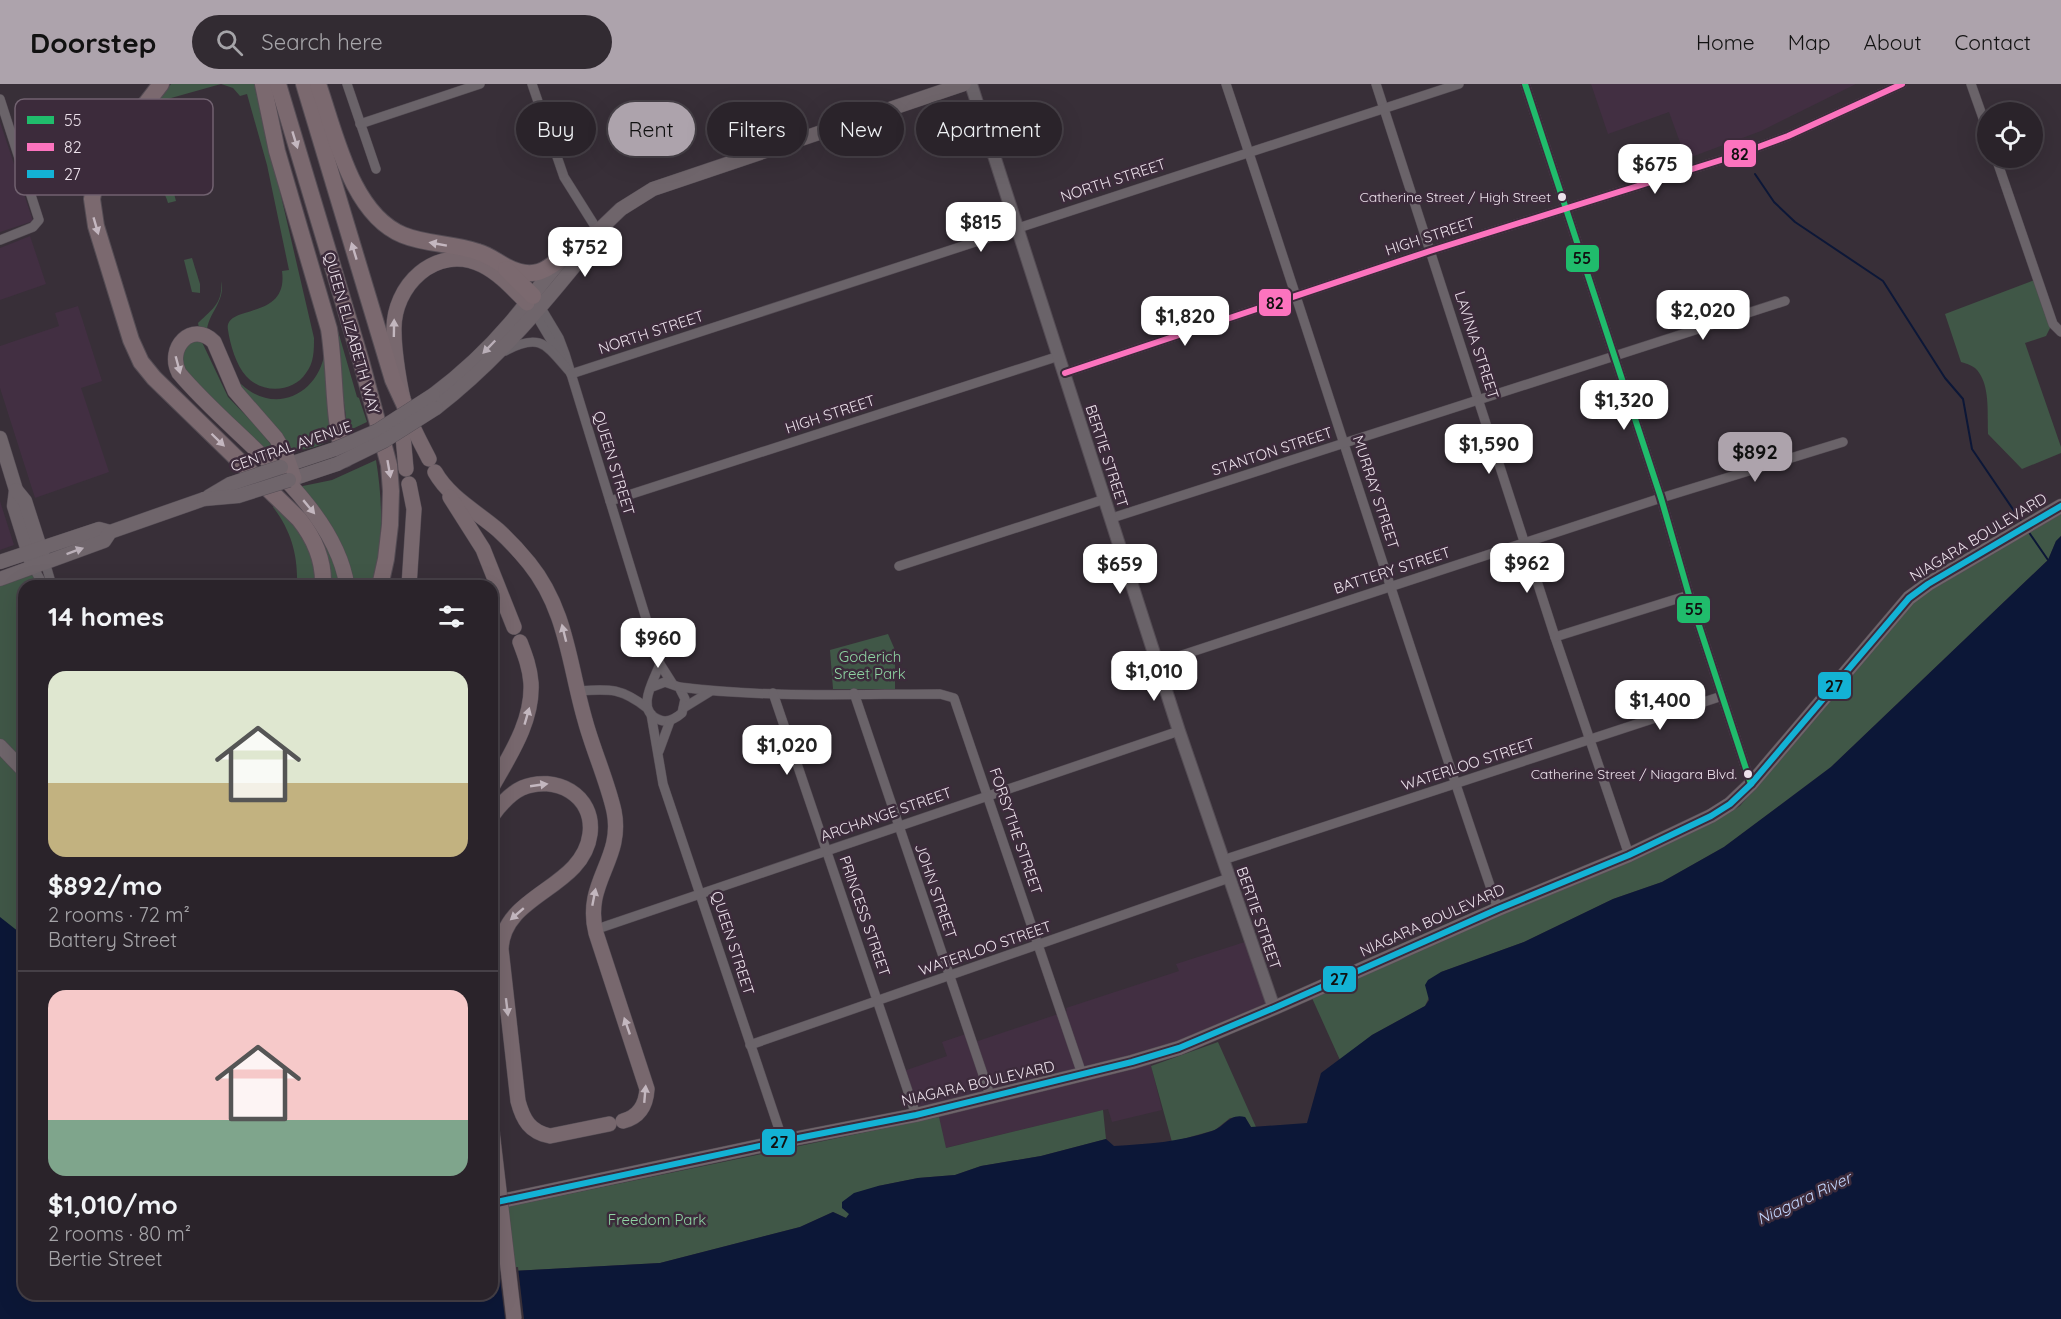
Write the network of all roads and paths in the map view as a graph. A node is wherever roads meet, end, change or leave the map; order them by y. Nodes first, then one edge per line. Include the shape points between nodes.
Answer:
1 (161, 84) edge
2 (263, 84) edge
3 (278, 84) edge
4 (304, 84) edge
5 (318, 84) edge
6 (347, 84) edge
7 (480, 84) edge
8 (532, 84) edge
9 (964, 84) edge
10 (971, 84) edge
11 (1226, 84) edge
12 (1376, 84) edge
13 (1459, 84) edge
14 (1525, 84) edge
15 (1902, 84) edge
16 (1971, 84) edge
17 (0, 99) edge
18 (149, 99) edge
19 (1977, 102) edge
20 (1384, 108) junction
21 (360, 124) junction
22 (15, 146) edge
23 (1249, 152) junction
24 (1999, 168) edge
25 (376, 169) dead end
26 (31, 195) edge
27 (93, 195) edge
28 (1567, 209) junction
29 (1016, 227) junction
30 (598, 231) junction
31 (0, 240) edge
32 (572, 250) junction
33 (1430, 251) junction
34 (494, 259) junction
35 (1297, 296) junction
36 (1785, 301) dead end
37 (534, 305) junction
38 (2061, 332) edge
39 (499, 354) junction
40 (1614, 355) junction
41 (1059, 356) junction
42 (1065, 373) junction
43 (571, 374) junction
44 (1479, 399) junction
45 (434, 402) junction
46 (405, 416) junction
47 (0, 438) edge
48 (1842, 442) dead end
49 (1344, 443) junction
50 (339, 451) junction
51 (435, 471) junction
52 (288, 472) junction
53 (1660, 498) junction
54 (1106, 499) junction
55 (610, 501) junction
56 (2061, 506) edge
57 (1112, 518) junction
58 (110, 532) junction
59 (1525, 543) junction
60 (34, 550) junction
61 (0, 562) edge
62 (39, 565) junction
63 (899, 566) dead end
64 (0, 579) edge
65 (43, 580) edge
66 (48, 580) edge
67 (323, 580) edge
68 (345, 580) edge
69 (381, 580) edge
70 (410, 580) edge
71 (496, 580) edge
72 (498, 586) edge
73 (1390, 587) junction
74 (1689, 595) junction
75 (1555, 637) junction
76 (1158, 663) junction
77 (660, 664) junction
78 (675, 685) junction
79 (650, 689) junction
80 (576, 691) junction
81 (711, 691) junction
82 (773, 693) junction
83 (854, 693) junction
84 (629, 694) junction
85 (1722, 696) junction
86 (685, 707) junction
87 (649, 711) junction
88 (670, 721) junction
89 (1179, 731) junction
90 (1590, 740) junction
91 (0, 746) edge
92 (658, 754) junction
93 (18, 760) edge
94 (498, 776) edge
95 (1455, 784) junction
96 (1751, 784) junction
97 (988, 796) junction
98 (498, 809) edge
99 (898, 826) junction
100 (826, 850) junction
101 (1629, 855) junction
102 (1223, 860) junction
103 (1229, 878) junction
104 (700, 893) junction
105 (1498, 909) junction
106 (603, 927) dead end
107 (1039, 946) junction
108 (949, 976) junction
109 (878, 1001) junction
110 (1274, 1008) junction
111 (750, 1045) junction
112 (1082, 1074) junction
113 (991, 1098) junction
114 (916, 1115) junction
115 (783, 1141) junction
116 (498, 1182) edge
117 (498, 1202) edge
118 (514, 1319) edge

1 -> 18 highway
2 - 50 highway via 277,151 329,329
3 -> 69 highway, QUEEN ELIZABETH WAY via 389,465 390,525
46 -> 4 highway, QUEEN ELIZABETH WAY
34 -> 5 highway via 472,250 423,242 383,224 359,195
6 - 21 street
7 - 21 street
8 - 30 street via 564,177
9 - 30 main road, CENTRAL AVENUE via 673,181 640,195
10 - 29 street, BERTIE STREET
11 - 23 street, MURRAY STREET
12 - 20 street, LAVINIA STREET
13 - 20 street, NORTH STREET
14 - 28 street
15 - 28 street, HIGH STREET via 1788,136
16 - 19 street
17 - 22 street
20 - 23 street, NORTH STREET
20 - 33 street, LAVINIA STREET
21 - 25 street
23 - 29 street, NORTH STREET
23 - 35 street, MURRAY STREET
24 - 38 street via 2053,324
26 - 31 street via 39,220 33,227
27 -> 67 highway via 93,216 141,362 292,511 319,554
28 - 33 street, HIGH STREET
28 - 40 street
29 - 41 street, BERTIE STREET
29 - 43 street, NORTH STREET
30 - 32 main road, CENTRAL AVENUE via 586,236
30 - 37 main road, CENTRAL AVENUE via 593,243
32 - 34 highway via 544,271 533,274
32 - 37 main road, CENTRAL AVENUE
33 - 35 street, HIGH STREET
33 - 44 street, LAVINIA STREET
34 - 37 highway via 514,277
35 - 42 street, HIGH STREET
35 - 49 street, MURRAY STREET
36 - 40 street, STANTON STREET
37 - 39 main road, CENTRAL AVENUE
37 - 43 street, QUEEN STREET
37 -> 45 main road, CENTRAL AVENUE
46 -> 37 highway via 394,321 402,293 420,272 447,261 481,264
39 - 43 street via 524,341 539,342
39 - 45 main road, CENTRAL AVENUE via 469,382
40 - 44 street, STANTON STREET
40 - 53 street
41 - 42 street, BERTIE STREET
41 - 55 street, HIGH STREET
42 - 54 street, BERTIE STREET
43 - 55 street, QUEEN STREET
44 - 49 street, STANTON STREET
44 - 59 street, LAVINIA STREET
45 - 50 main road, CENTRAL AVENUE, bridge via 384,441
46 - 51 highway
46 - 70 highway via 407,477 414,509
47 - 60 main road via 16,490 14,506
48 - 53 street, BATTERY STREET
49 - 57 street, STANTON STREET
49 - 73 street, MURRAY STREET
50 - 52 main road, CENTRAL AVENUE
71 -> 51 highway via 477,538
80 -> 51 highway via 562,625 543,584 517,550
52 - 58 main road, CENTRAL AVENUE, bridge via 230,484 204,499
52 -> 68 highway via 283,449 235,391 214,342 201,334 184,339 175,354 179,373 313,511 336,547
53 - 59 street, BATTERY STREET
53 - 74 street
54 - 57 street, BERTIE STREET
54 - 63 street
55 - 77 street, QUEEN STREET
56 - 96 main road, NIAGARA BOULEVARD via 1909,598
57 - 76 street, BERTIE STREET
58 - 60 main road, CENTRAL AVENUE via 99,529
62 -> 58 main road, CENTRAL AVENUE via 104,541
59 - 73 street, BATTERY STREET
59 - 75 street, LAVINIA STREET
60 - 61 main road, CENTRAL AVENUE
60 - 62 main road
62 - 64 main road, CENTRAL AVENUE
62 - 65 street
62 - 66 street
94 -> 72 highway via 519,737 531,692 530,674
73 - 76 street, BATTERY STREET
73 - 95 street, MURRAY STREET
74 - 75 street
74 - 85 street
75 - 90 street, LAVINIA STREET
76 - 89 street, BERTIE STREET
77 - 78 street, QUEEN STREET
77 - 79 street
78 - 79 street via 665,682
78 - 81 street
78 - 86 street via 685,699
79 - 84 street
79 - 87 street via 646,699
80 - 84 street via 613,690
98 -> 80 highway via 519,790 543,783 571,790 589,814 590,834 579,862 510,919 503,932 501,949 523,1118 537,1132 550,1136 633,1117 641,1111 647,1089 594,926 593,899 612,850 615,822
81 - 82 street
81 - 86 street
82 - 83 street
82 - 100 street, PRINCESS STREET
83 - 97 street, FORSYTHE STREET via 940,694 954,698
83 - 99 street, JOHN STREET
84 - 87 street
85 - 90 street, WATERLOO STREET
85 - 96 street
86 - 88 street
87 - 88 street via 656,719
87 - 92 street, QUEEN STREET
88 - 92 street, QUEEN STREET
89 - 97 street, ARCHANGE STREET
89 - 102 street, BERTIE STREET
90 - 95 street, WATERLOO STREET
90 - 101 street, LAVINIA STREET
91 - 93 main road
92 - 104 street, QUEEN STREET via 663,784
95 - 102 street, WATERLOO STREET
95 - 105 street, MURRAY STREET
96 - 101 main road, NIAGARA BOULEVARD via 1711,816
97 - 99 street, ARCHANGE STREET
97 - 107 street, FORSYTHE STREET
99 - 100 street, ARCHANGE STREET
99 - 108 street, JOHN STREET
100 - 104 street, ARCHANGE STREET
100 - 109 street, PRINCESS STREET
101 - 105 main road, NIAGARA BOULEVARD
102 - 103 street, BERTIE STREET
103 - 107 street, WATERLOO STREET
103 - 110 street, BERTIE STREET
104 - 106 street, ARCHANGE STREET
104 - 111 street, QUEEN STREET
105 - 110 main road, NIAGARA BOULEVARD
107 - 108 street, WATERLOO STREET
107 - 112 street, FORSYTHE STREET
108 - 109 street, WATERLOO STREET
108 - 113 street, JOHN STREET
109 - 111 street, WATERLOO STREET
109 - 114 street, PRINCESS STREET
110 - 112 main road, NIAGARA BOULEVARD via 1179,1048
111 - 115 street, QUEEN STREET
112 - 113 main road, NIAGARA BOULEVARD
113 - 114 main road, NIAGARA BOULEVARD
114 - 115 main road, NIAGARA BOULEVARD
115 - 117 main road, NIAGARA BOULEVARD
116 - 118 highway, bridge

